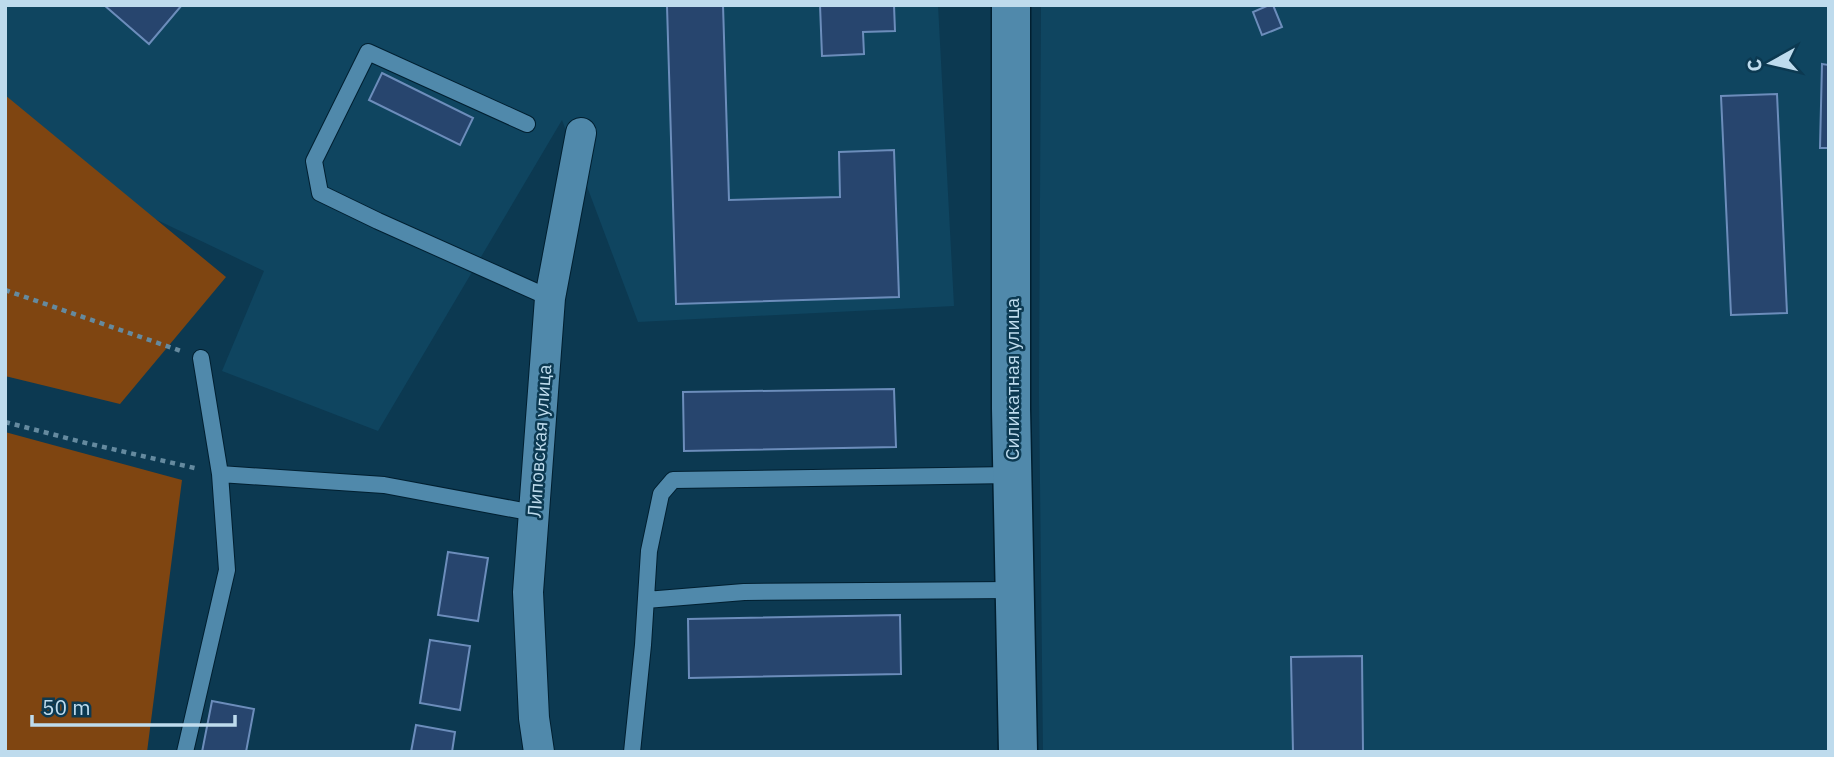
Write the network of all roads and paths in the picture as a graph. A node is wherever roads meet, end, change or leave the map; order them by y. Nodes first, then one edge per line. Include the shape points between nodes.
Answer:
1 (1011, 5) edge
2 (527, 124) dead end
3 (581, 134) dead end
4 (5, 290) edge
5 (550, 298) junction
6 (201, 359) joint
7 (5, 422) edge
8 (220, 474) junction
9 (1012, 475) junction
10 (534, 513) junction
11 (1014, 590) junction
12 (646, 600) junction
13 (185, 752) edge
14 (539, 752) edge
15 (632, 752) edge
16 (1018, 752) edge

1 - 9 street, Силикатная улица
2 - 5 lane via 368,52 314,161 320,193
3 - 5 street, Липовская улица
4 - 6 path
5 - 10 street, Липовская улица
6 - 8 lane
7 - 8 path
8 - 10 lane via 384,485
8 - 13 lane via 226,570
9 - 11 street, Силикатная улица
9 - 12 lane via 673,480 661,494 649,551
10 - 14 street, Липовская улица via 528,592
11 - 12 lane via 744,592
11 - 16 street, Силикатная улица
12 - 15 lane

